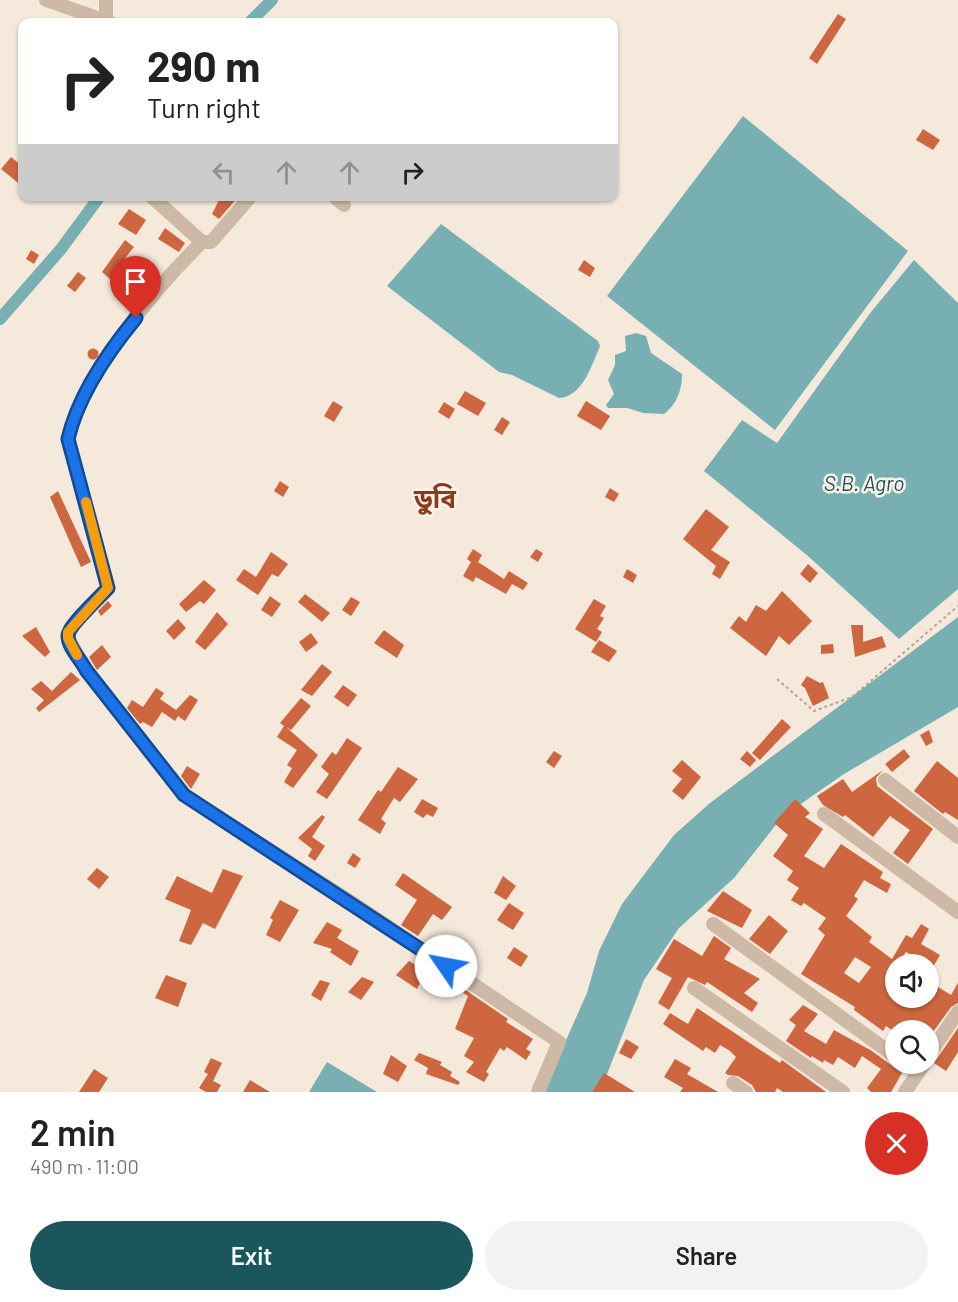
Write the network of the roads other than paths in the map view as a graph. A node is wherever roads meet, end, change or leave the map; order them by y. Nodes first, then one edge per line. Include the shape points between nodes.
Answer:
1 (46, 0) edge
2 (106, 0) edge
3 (96, 18) edge
4 (107, 18) edge
5 (157, 201) edge
6 (247, 201) edge
7 (202, 242) junction
8 (885, 780) dead end
9 (824, 814) dead end
10 (958, 837) edge
11 (958, 912) edge
12 (713, 924) dead end
13 (694, 988) dead end
14 (958, 1012) edge
15 (939, 1040) edge
16 (885, 1049) edge
17 (917, 1074) edge
18 (733, 1083) dead end
19 (538, 1092) edge
20 (746, 1092) edge
21 (843, 1092) edge
22 (904, 1092) edge

1 - 3 street
2 - 4 street
5 - 7 street
6 - 7 street via 211,242
7 - 19 street via 122,336 72,423 68,439 108,588 70,628 68,638 86,670 184,795 559,1042
8 - 10 street
9 - 11 street
12 - 16 street
13 - 21 street
14 - 15 street
17 - 22 street
18 - 20 street

